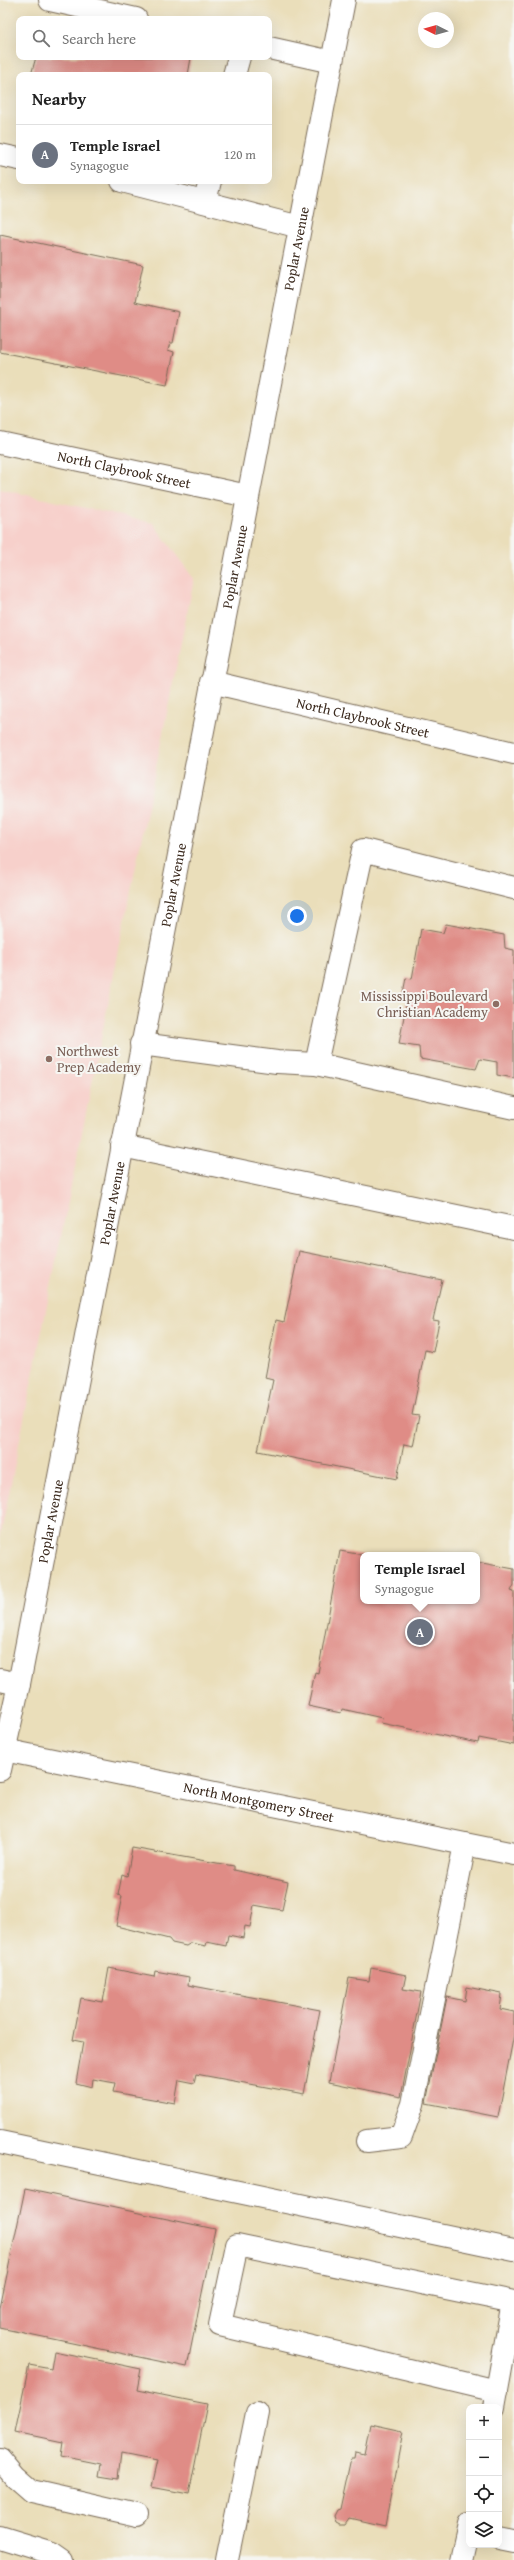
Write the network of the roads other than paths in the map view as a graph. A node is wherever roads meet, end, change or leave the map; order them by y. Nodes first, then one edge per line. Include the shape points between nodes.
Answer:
1 (50, 0) edge
2 (344, 0) edge
3 (122, 16) edge
4 (272, 49) edge
5 (238, 60) edge
6 (332, 62) junction
7 (235, 72) edge
8 (0, 154) edge
9 (16, 157) edge
10 (148, 184) edge
11 (207, 191) edge
12 (300, 227) junction
13 (0, 443) edge
14 (248, 496) junction
15 (211, 682) junction
16 (514, 753) edge
17 (514, 888) edge
18 (142, 1044) junction
19 (316, 1064) junction
20 (514, 1108) edge
21 (122, 1146) junction
22 (514, 1228) edge
23 (10, 1682) edge
24 (2, 1760) edge
25 (465, 1844) junction
26 (514, 1854) edge
27 (367, 2141) dead end
28 (0, 2142) edge
29 (514, 2250) edge
30 (514, 2302) edge
31 (496, 2399) edge
32 (257, 2413) dead end
33 (0, 2459) edge
34 (137, 2515) dead end
35 (0, 2537) edge
36 (466, 2540) edge
37 (502, 2540) edge
38 (514, 2542) edge
39 (62, 2560) edge
40 (226, 2560) edge
41 (462, 2560) edge

1 - 3 main road
2 - 6 main road, Poplar Avenue
4 - 6 main road
5 - 7 main road
6 - 12 main road, Poplar Avenue
8 - 9 main road
10 - 11 main road
11 - 12 main road
12 - 14 main road, Poplar Avenue
13 - 14 main road, North Claybrook Street
14 - 15 main road, Poplar Avenue
15 - 16 main road, North Claybrook Street
15 - 18 main road, Poplar Avenue
17 - 19 main road via 363,850
18 - 19 main road via 277,1062
18 - 21 main road, Poplar Avenue
19 - 20 main road
21 - 22 main road
21 - 23 main road, Poplar Avenue
23 - 24 main road, Poplar Avenue
24 - 25 main road, North Montgomery Street
25 - 26 main road, North Montgomery Street
25 - 27 main road via 413,2104 400,2137
28 - 29 main road
30 - 31 main road
30 - 31 main road via 237,2245 220,2325
32 - 40 main road
33 - 34 main road via 31,2491
35 - 39 main road via 52,2553
36 - 41 main road
37 - 38 main road

